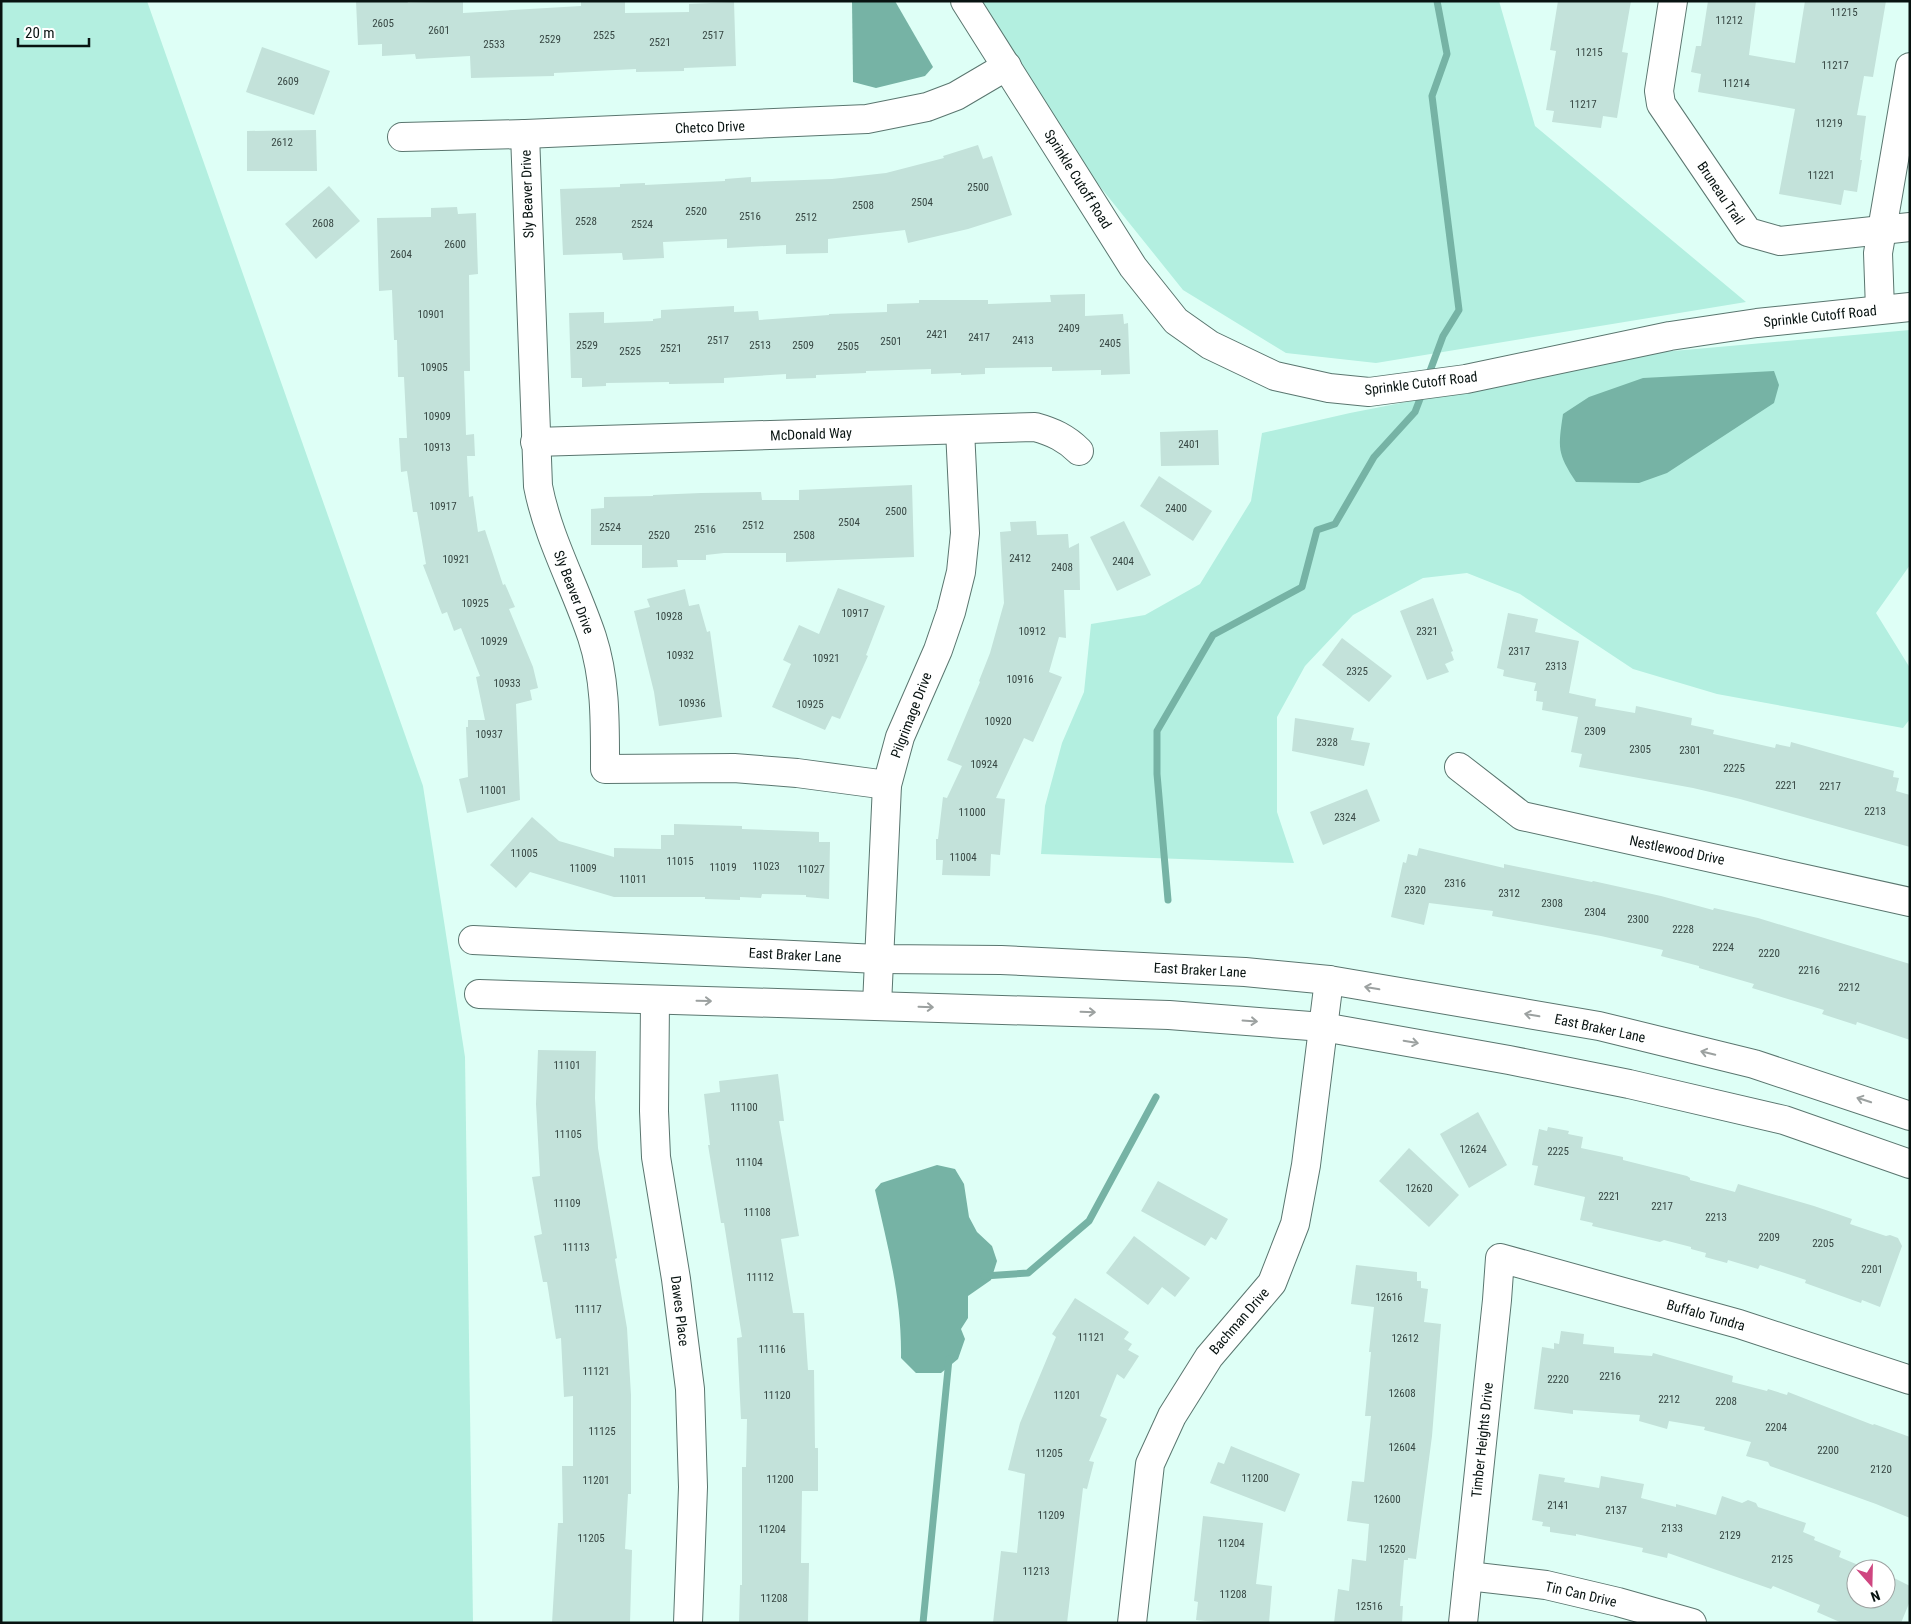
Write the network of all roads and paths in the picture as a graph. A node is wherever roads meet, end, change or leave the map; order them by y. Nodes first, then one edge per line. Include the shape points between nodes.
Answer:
1 (965, 1) edge
2 (1673, 1) edge
3 (1007, 66) junction
4 (1910, 67) edge
5 (525, 134) junction
6 (402, 137) dead end
7 (1910, 227) edge
8 (1882, 229) junction
9 (1910, 307) edge
10 (1880, 309) junction
11 (960, 430) junction
12 (536, 442) junction
13 (1079, 451) dead end
14 (1459, 767) dead end
15 (887, 785) junction
16 (1910, 902) edge
17 (473, 940) dead end
18 (878, 959) junction
19 (1329, 980) junction
20 (479, 994) dead end
21 (655, 1000) junction
22 (877, 1005) junction
23 (1323, 1027) junction
24 (1910, 1116) edge
25 (1910, 1164) edge
26 (1500, 1258) joint
27 (1910, 1379) edge
28 (1468, 1576) junction
29 (688, 1623) edge
30 (1132, 1623) edge
31 (1463, 1623) edge
32 (1692, 1623) edge

1 - 3 street, Sprinkle Cutoff Road
2 - 8 street, Bruneau Trail via 1659,91 1661,104 1748,232 1780,241
3 - 5 street, Chetco Drive via 956,96 927,107 867,120
3 - 10 street, Sprinkle Cutoff Road via 1133,267 1176,321 1210,345 1275,376 1329,388 1369,392 1466,379 1670,336
4 - 8 street
5 - 6 street, Chetco Drive
5 - 12 street, Sly Beaver Drive
7 - 8 street, Bruneau Trail
8 - 10 street via 1878,253
9 - 10 street, Sprinkle Cutoff Road
11 - 12 street, McDonald Way
11 - 13 street, McDonald Way via 1035,427 1068,440
11 - 15 street, Pilgrimage Drive via 965,533 961,572 938,650 900,737
12 - 15 street, Sly Beaver Drive via 538,486 545,517 580,602 599,664 605,708 605,769 734,768
14 - 16 street, Nestlewood Drive via 1522,816
15 - 18 street, Pilgrimage Drive
17 - 18 street, East Braker Lane
18 - 19 street, East Braker Lane via 1020,961 1245,972
18 - 22 street, Pilgrimage Drive
19 - 23 street, Bachman Drive
24 -> 19 street, East Braker Lane via 1754,1064 1599,1026
20 - 21 street
21 -> 22 street
21 - 29 street, Dawes Place via 656,1157 690,1389 692,1487
22 -> 23 street via 1169,1015
23 -> 25 street via 1629,1084 1784,1120
23 - 30 street, Bachman Drive via 1306,1165 1295,1224 1272,1283 1209,1357 1172,1416 1150,1464
26 - 27 street, Buffalo Tundra via 1739,1324
26 - 28 street, Timber Heights Drive
28 - 31 street, Timber Heights Drive
28 - 32 street, Tin Can Drive via 1546,1585

